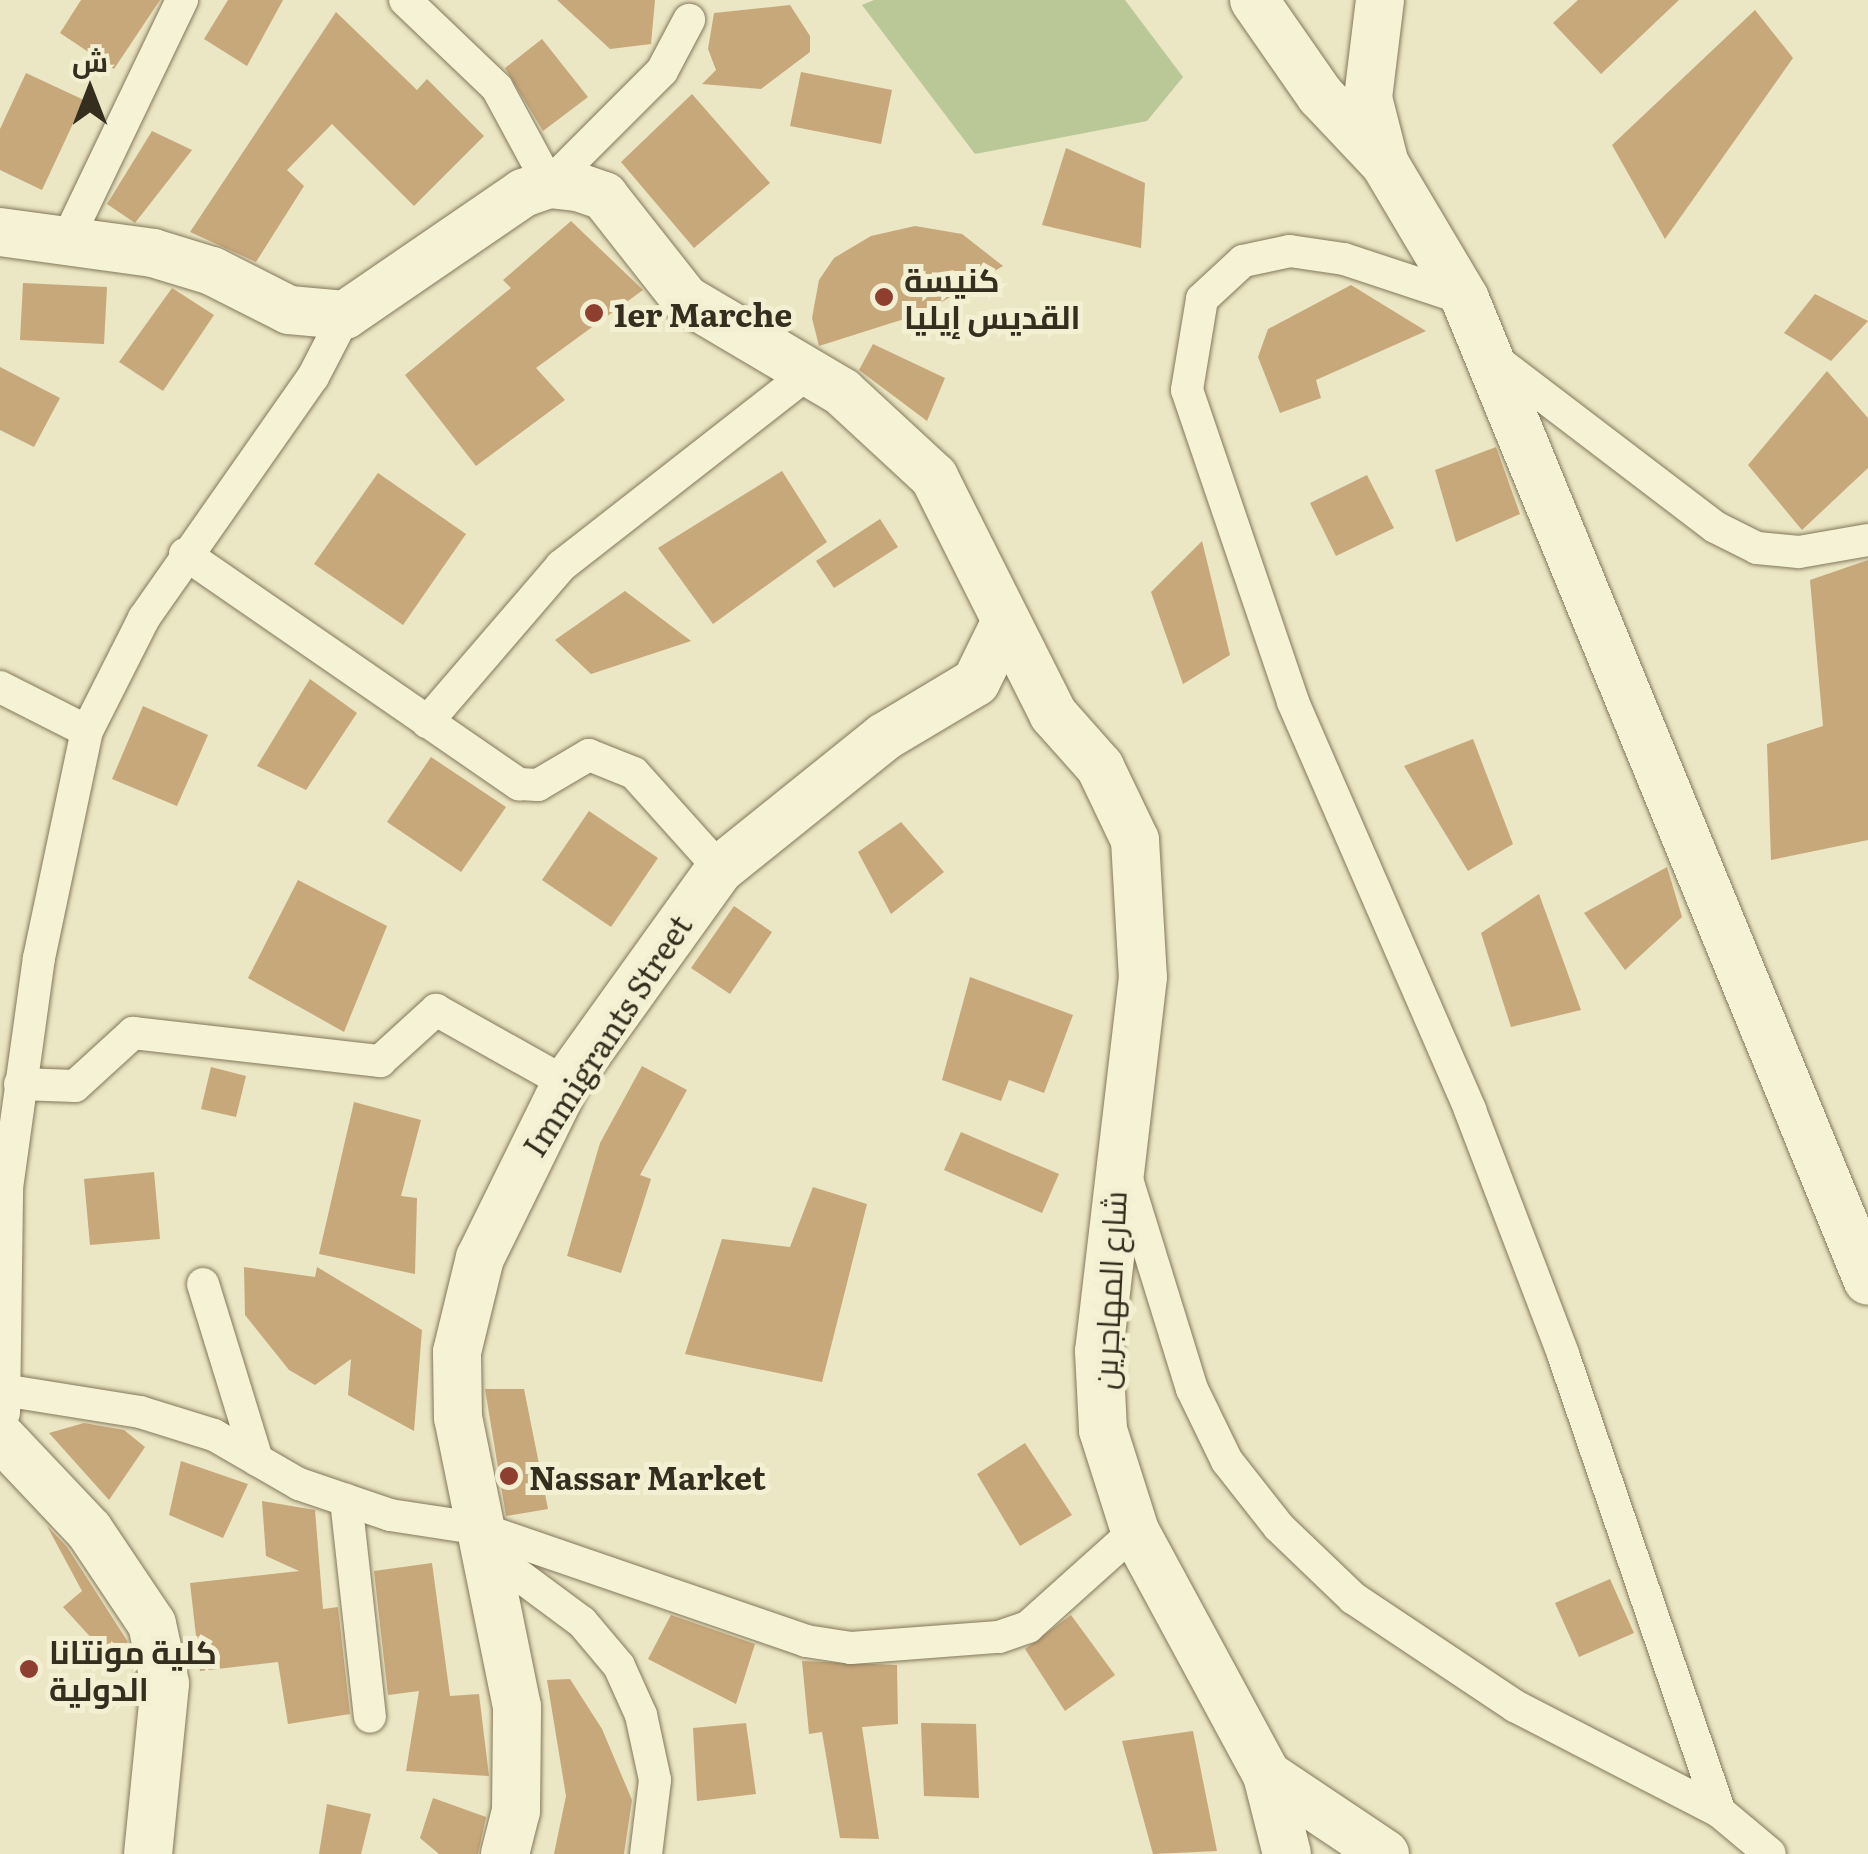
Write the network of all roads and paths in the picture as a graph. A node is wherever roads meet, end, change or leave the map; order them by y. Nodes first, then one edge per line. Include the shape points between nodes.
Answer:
1 (182, 0) edge
2 (404, 0) edge
3 (1254, 0) edge
4 (1380, 0) edge
5 (688, 20) dead end
6 (1385, 164) junction
7 (549, 184) junction
8 (0, 232) edge
9 (68, 238) junction
10 (1465, 299) junction
11 (345, 315) junction
12 (1492, 356) junction
13 (807, 374) junction
14 (1868, 540) edge
15 (185, 554) junction
16 (1005, 623) junction
17 (0, 687) edge
18 (964, 691) junction
19 (1053, 714) junction
20 (427, 722) junction
21 (87, 731) junction
22 (720, 869) junction
23 (20, 1084) junction
24 (566, 1084) junction
25 (1117, 1148) junction
26 (1868, 1281) edge
27 (204, 1284) dead end
28 (2, 1423) edge
29 (257, 1460) junction
30 (346, 1500) junction
31 (1135, 1531) junction
32 (483, 1540) junction
33 (370, 1718) dead end
34 (1270, 1786) junction
35 (1720, 1812) junction
36 (148, 1854) edge
37 (506, 1854) edge
38 (646, 1854) edge
39 (1258, 1854) edge
40 (1286, 1854) edge
41 (1384, 1854) edge
42 (1770, 1854) edge

1 - 9 street
2 - 7 street via 496,88
3 - 6 street via 1320,95
4 - 6 street via 1368,98
5 - 7 street via 662,71
6 - 10 street
7 - 11 street via 523,193
7 - 13 street, شارع المهاجرين via 604,196 685,299
8 - 9 street
9 - 11 street via 212,270 289,310
10 - 12 street
10 - 35 street via 1344,260 1290,251 1243,261 1202,299 1187,390 1293,702 1470,1110 1563,1354
11 - 15 street via 313,376
12 - 14 street via 1729,534 1799,552
12 - 26 street
13 - 16 street, شارع المهاجرين via 872,415 934,476
13 - 20 street via 561,566
15 - 20 street
15 - 21 street
16 - 18 street via 986,672
16 - 19 street, شارع المهاجرين
17 - 21 street
18 - 19 street, شارع المهاجرين via 1012,695
18 - 22 street, Immigrants Street via 884,736
19 - 25 street, شارع المهاجرين via 1100,767 1135,840 1143,976
20 - 22 street via 519,784 538,785 589,755 634,774
21 - 23 street
22 - 24 street, Immigrants Street via 650,956
23 - 24 street via 75,1086 133,1033 380,1060 436,1010
23 - 28 street via 6,1188
24 - 32 street, Immigrants Street via 505,1198 464,1308 458,1418
25 - 31 street, شارع المهاجرين via 1099,1351 1103,1430
25 - 35 street via 1192,1389 1227,1462 1279,1527 1353,1598 1515,1706
27 - 29 street
28 - 29 street via 140,1412 214,1435
28 - 36 street via 89,1530 152,1624 165,1684
29 - 30 street
30 - 32 street
30 - 33 street
31 - 32 street via 1028,1627 999,1637 850,1648 806,1641
31 - 34 street, شارع المهاجرين
32 - 37 street, Immigrants Street via 519,1737
32 - 38 street via 582,1622 618,1666 641,1715 654,1780
34 - 39 street
34 - 40 street, شارع المهاجرين
34 - 41 street
35 - 42 street

